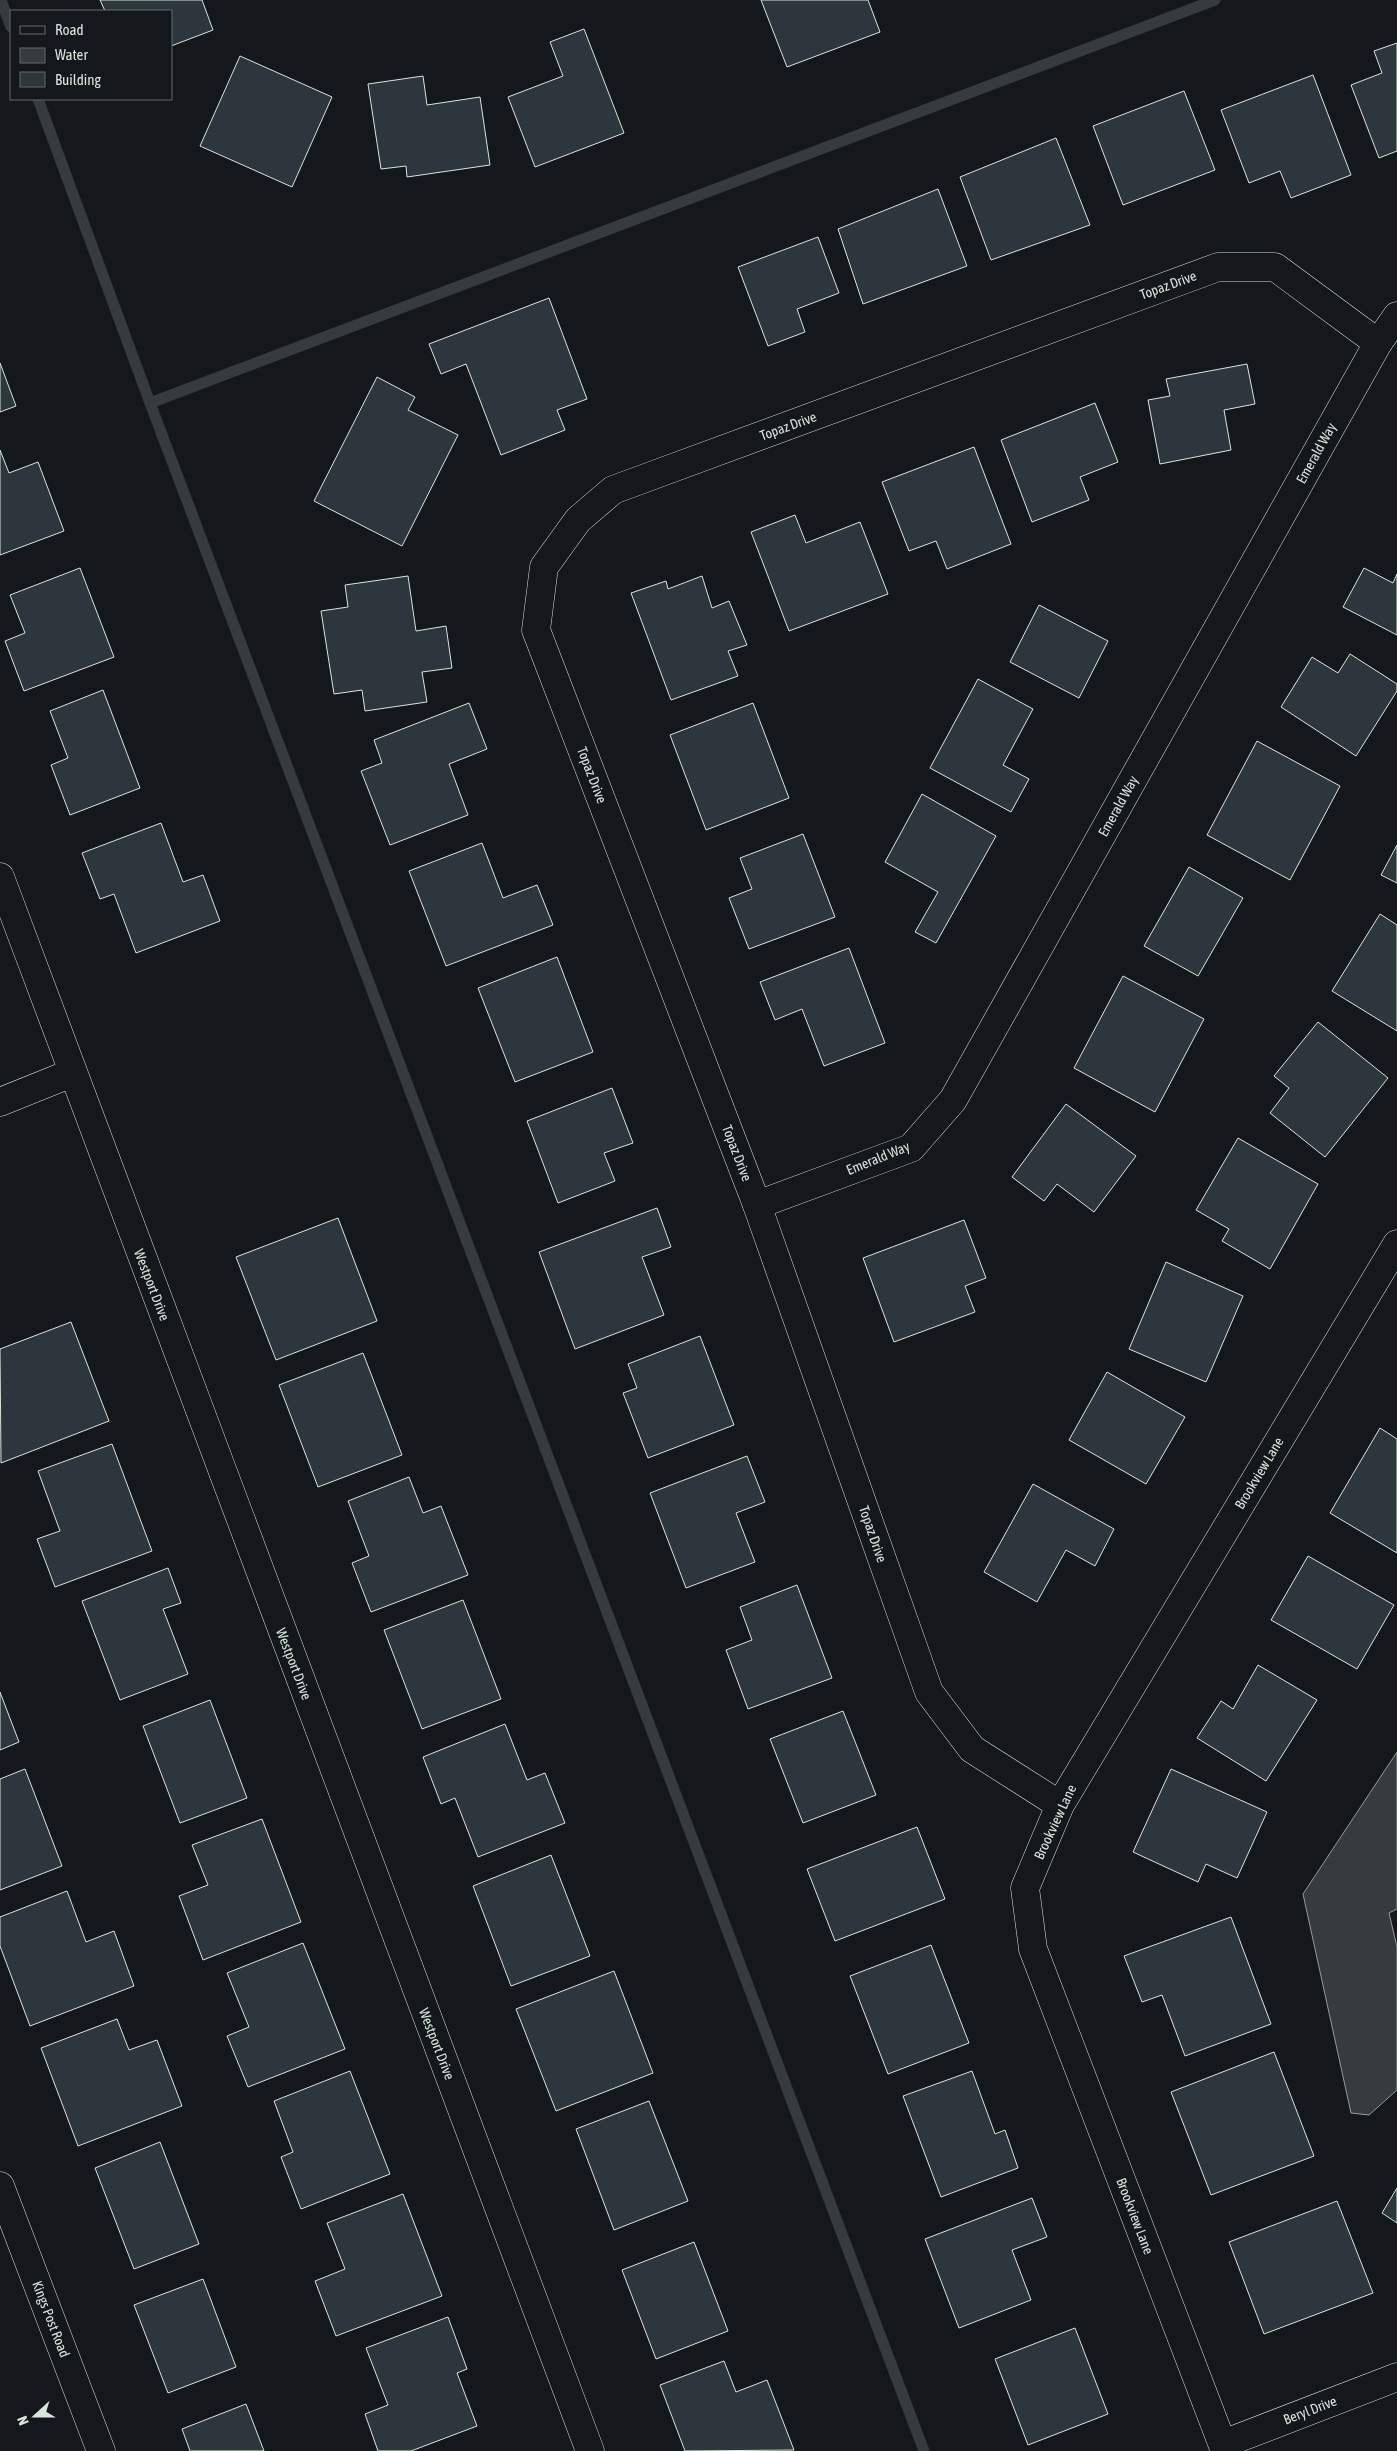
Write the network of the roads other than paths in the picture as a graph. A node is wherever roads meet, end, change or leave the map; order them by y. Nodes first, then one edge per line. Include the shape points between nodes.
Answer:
1 (1397, 316) edge
2 (1378, 343) junction
3 (0, 877) edge
4 (72, 1073) junction
5 (0, 1102) edge
6 (757, 1205) junction
7 (1397, 1244) edge
8 (1060, 1805) junction
9 (0, 2186) edge
10 (1397, 2377) edge
11 (1224, 2447) edge
12 (101, 2451) edge
13 (590, 2451) edge

1 - 2 street, Emerald Way
2 - 6 street, Emerald Way via 953,1100 911,1148
2 - 6 street, Topaz Drive via 1275,267 1218,267 613,490 578,520 549,559 544,567 536,630
3 - 4 street, Westport Drive
4 - 5 street
4 - 13 street, Westport Drive
6 - 8 street, Topaz Drive via 929,1692 972,1749
7 - 8 street, Brookview Lane
8 - 11 street, Brookview Lane via 1025,1888 1033,1949
9 - 12 street, Kings Post Road
10 - 11 street, Beryl Drive

